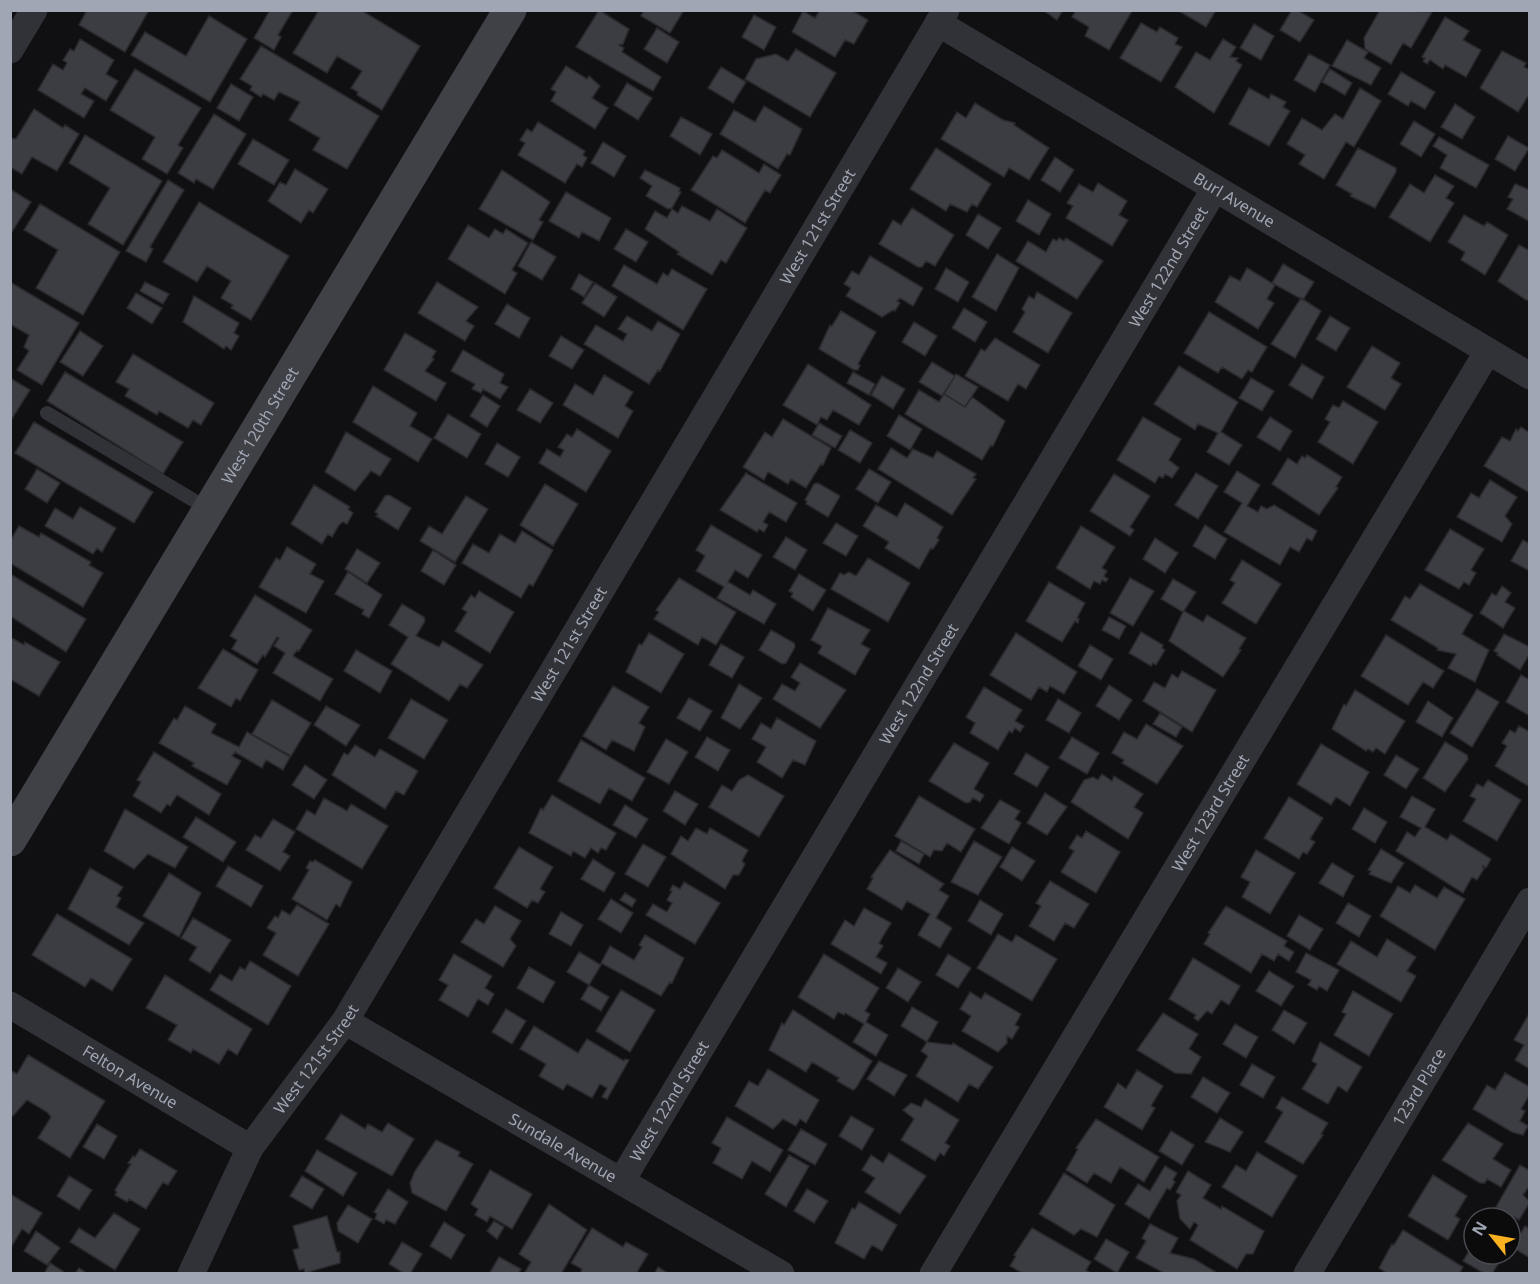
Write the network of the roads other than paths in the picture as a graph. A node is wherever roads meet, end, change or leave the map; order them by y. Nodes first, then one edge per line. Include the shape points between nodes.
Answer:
1 (34, 10) edge
2 (510, 10) edge
3 (942, 17) edge
4 (10, 50) edge
5 (1214, 190) junction
6 (1488, 351) junction
7 (1530, 376) edge
8 (47, 413) dead end
9 (210, 510) junction
10 (10, 840) edge
11 (1530, 902) edge
12 (10, 1005) edge
13 (345, 1021) junction
14 (250, 1148) junction
15 (622, 1180) junction
16 (191, 1274) edge
17 (781, 1274) edge
18 (933, 1274) edge
19 (1307, 1274) edge

1 - 4 street
2 - 9 main road, West 120th Street
3 - 5 street, Burl Avenue
3 - 13 street, West 121st Street
5 - 6 street, Burl Avenue
5 - 15 street, West 122nd Street
6 - 7 street, Burl Avenue
6 - 18 street, West 123rd Street
8 - 9 lane
9 - 10 main road, West 120th Street
11 - 19 street, 123rd Place
12 - 14 street, Felton Avenue
13 - 14 street, West 121st Street
13 - 15 street, Sundale Avenue
14 - 16 street, West 121st Street
15 - 17 street, Sundale Avenue

